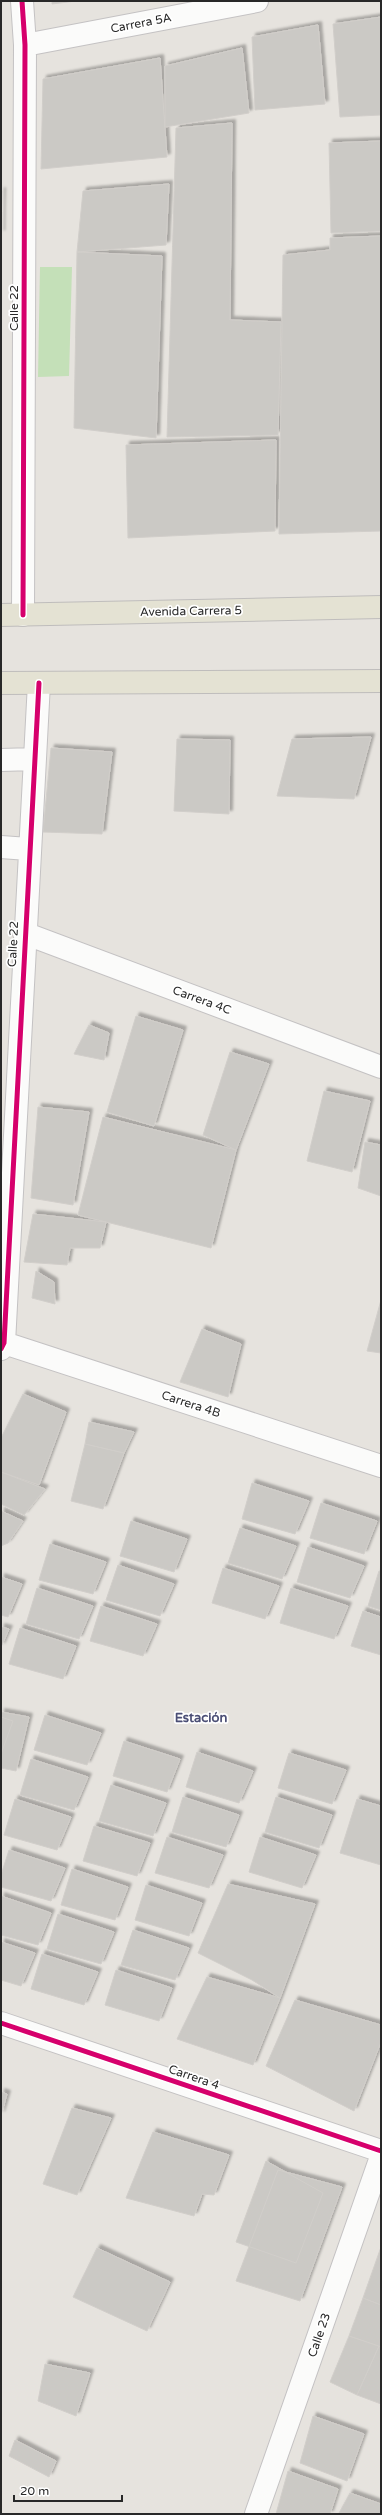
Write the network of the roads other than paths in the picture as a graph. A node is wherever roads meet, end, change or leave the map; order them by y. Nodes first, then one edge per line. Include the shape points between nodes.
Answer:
1 (22, 1) edge
2 (257, 1) edge
3 (25, 45) junction
4 (381, 607) edge
5 (1, 615) edge
6 (23, 615) junction
7 (381, 681) edge
8 (1, 683) edge
9 (39, 683) junction
10 (34, 759) junction
11 (1, 760) edge
12 (1, 847) edge
13 (28, 849) junction
14 (24, 933) junction
15 (381, 1067) edge
16 (2, 1345) edge
17 (381, 1466) edge
18 (1, 2023) edge
19 (381, 2150) edge
20 (381, 2157) edge
21 (256, 2514) edge

1 - 3 street, Calle 22
2 - 3 street, Carrera 5A
3 - 6 street, Calle 22
4 - 6 main road, Avenida Carrera 5
5 - 6 main road, Avenida Carrera 5
7 - 9 main road
8 - 9 main road
9 - 10 street, Calle 22
10 - 11 street
10 - 13 street, Calle 22
12 - 13 street
13 - 14 street, Calle 22
14 - 15 street, Carrera 4C
14 - 16 street, Calle 22
16 - 17 street, Carrera 4B
18 - 19 street, Carrera 4
20 - 21 street, Calle 23

